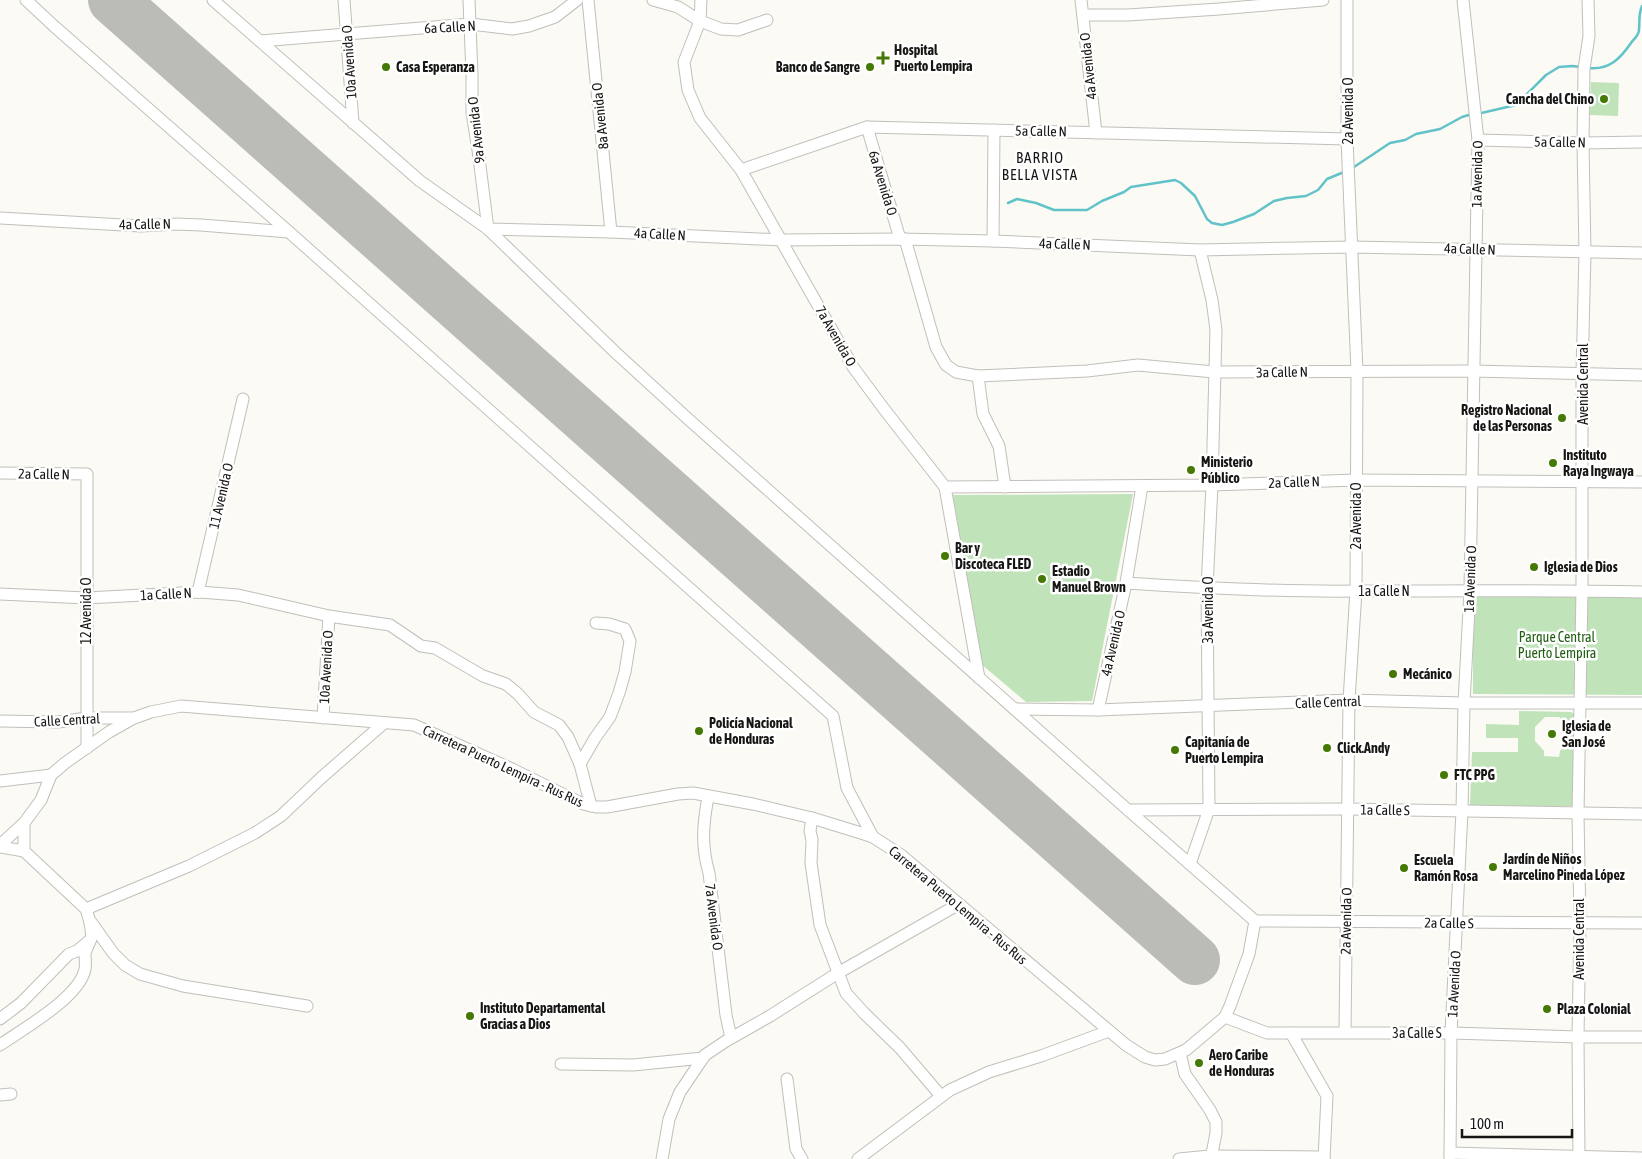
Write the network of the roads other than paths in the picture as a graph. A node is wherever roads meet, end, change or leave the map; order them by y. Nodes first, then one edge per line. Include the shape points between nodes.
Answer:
1 (26, 0) edge
2 (212, 0) edge
3 (344, 0) edge
4 (469, 0) edge
5 (577, 0) edge
6 (588, 0) edge
7 (653, 0) edge
8 (701, 0) edge
9 (1081, 0) edge
10 (1323, 0) edge
11 (1347, 0) edge
12 (1463, 0) edge
13 (1588, 0) edge
14 (1083, 16) junction
15 (767, 20) dead end
16 (700, 21) junction
17 (471, 24) junction
18 (346, 35) junction
19 (260, 41) junction
20 (354, 123) junction
21 (867, 127) junction
22 (994, 130) junction
23 (1096, 132) junction
24 (1347, 139) junction
25 (1478, 140) junction
26 (1642, 142) edge
27 (1583, 143) junction
28 (741, 170) junction
29 (0, 218) edge
30 (488, 229) junction
31 (289, 232) junction
32 (611, 232) junction
33 (902, 239) junction
34 (782, 240) junction
35 (993, 241) junction
36 (1352, 247) junction
37 (1475, 249) junction
38 (1200, 250) junction
39 (1585, 253) junction
40 (1642, 254) edge
41 (936, 348) joint
42 (1357, 371) junction
43 (1473, 371) junction
44 (1214, 372) junction
45 (1582, 374) junction
46 (1642, 375) edge
47 (978, 376) junction
48 (244, 399) dead end
49 (0, 473) edge
50 (87, 474) joint
51 (1356, 480) junction
52 (1473, 481) junction
53 (1582, 481) junction
54 (1642, 482) edge
55 (1212, 485) junction
56 (1142, 486) junction
57 (945, 487) junction
58 (1005, 487) junction
59 (1126, 583) junction
60 (1207, 588) junction
61 (1470, 590) junction
62 (1582, 590) junction
63 (198, 592) junction
64 (1356, 592) junction
65 (1642, 592) edge
66 (0, 594) edge
67 (86, 598) junction
68 (329, 616) junction
69 (596, 622) dead end
70 (979, 678) junction
71 (1349, 700) junction
72 (1580, 702) junction
73 (1464, 703) junction
74 (1642, 703) edge
75 (1208, 707) junction
76 (1014, 709) junction
77 (1098, 710) junction
78 (87, 718) junction
79 (134, 718) junction
80 (323, 718) junction
81 (0, 721) edge
82 (384, 723) junction
83 (87, 748) junction
84 (580, 764) junction
85 (51, 775) junction
86 (0, 781) edge
87 (708, 797) junction
88 (591, 806) junction
89 (1209, 809) junction
90 (1347, 809) junction
91 (1128, 810) junction
92 (1462, 811) junction
93 (1578, 814) junction
94 (1642, 814) edge
95 (812, 818) junction
96 (24, 823) junction
97 (873, 837) junction
98 (0, 846) edge
99 (24, 851) junction
100 (1190, 864) junction
101 (959, 904) junction
102 (86, 909) junction
103 (1255, 921) junction
104 (1347, 921) junction
105 (91, 922) junction
106 (1457, 923) junction
107 (1580, 923) junction
108 (1642, 923) edge
109 (90, 940) junction
110 (838, 973) junction
111 (307, 1006) dead end
112 (1225, 1017) junction
113 (0, 1019) edge
114 (1109, 1031) junction
115 (1345, 1032) junction
116 (1292, 1033) junction
117 (1451, 1033) junction
118 (1578, 1037) junction
119 (1642, 1037) edge
120 (731, 1038) junction
121 (0, 1045) edge
122 (1180, 1053) junction
123 (703, 1058) junction
124 (560, 1064) dead end
125 (787, 1079) dead end
126 (941, 1096) junction
127 (1450, 1156) edge
128 (1211, 1158) edge
129 (1324, 1158) edge
130 (1579, 1158) edge
131 (1642, 1158) edge
132 (662, 1159) edge
133 (802, 1159) edge
134 (858, 1159) edge
135 (1179, 1159) edge

1 - 31 street
2 - 19 street
3 - 18 street, 10a Avenida O
4 - 17 street, 9a Avenida O
5 - 17 street, 6a Calle N via 555,17 529,26 512,29
6 - 32 street, 8a Avenida O
7 - 16 street via 678,7
8 - 16 street, 7a Avenida O
9 - 14 street, 4a Avenida O
10 - 14 street
11 - 24 street, 2a Avenida O
12 - 25 street, 1a Avenida O
13 - 27 street, Avenida Central
14 - 23 street, 4a Avenida O
15 - 16 street via 738,30 721,29
16 - 28 street, 7a Avenida O via 684,62 688,90 700,118
17 - 18 street, 6a Calle N
17 - 30 street, 9a Avenida O via 472,113
18 - 19 street, 6a Calle N
18 - 20 street, 10a Avenida O
19 - 20 street
20 - 30 street via 420,181
21 - 22 street, 5a Calle N
21 - 28 street, 5a Calle N
21 - 33 street, 6a Avenida O
22 - 23 street, 5a Calle N
22 - 35 street
23 - 24 street, 5a Calle N
24 - 36 street, 2a Avenida O
25 - 27 street, 5a Calle N
25 - 37 street, 1a Avenida O
26 - 27 street, 5a Calle N
27 - 39 street, Avenida Central
28 - 34 street, 7a Avenida O
29 - 31 street, 4a Calle N via 141,226 201,225
30 - 32 street, 4a Calle N
30 - 70 street via 686,418
31 - 97 street via 833,716 847,788
32 - 34 street, 4a Calle N
33 - 34 street, 4a Calle N
33 - 35 street, 4a Calle N
33 - 41 street, 6a Avenida O
34 - 57 street, 7a Avenida O via 853,367
35 - 38 street, 4a Calle N
36 - 37 street, 4a Calle N
36 - 38 street, 4a Calle N
36 - 42 street, 2a Avenida O
37 - 39 street, 4a Calle N
37 - 43 street, 1a Avenida O
38 - 44 street, 3a Avenida O via 1216,330
39 - 40 street, 4a Calle N
39 - 45 street, Avenida Central
41 - 47 street, 3a Calle N via 951,369
42 - 43 street, 3a Calle N
42 - 44 street, 3a Calle N
42 - 51 street, 2a Avenida O
43 - 45 street, 3a Calle N
43 - 52 street, 1a Avenida O
44 - 47 street, 3a Calle N via 1138,366 1087,372
44 - 55 street, 3a Avenida O
45 - 46 street, 3a Calle N
45 - 53 street, Avenida Central
47 - 58 street via 983,414 999,446
48 - 63 street, 11 Avenida O
49 - 50 street, 2a Calle N
50 - 67 street, 12 Avenida O
51 - 52 street, 2a Calle N
51 - 55 street, 2a Calle N
51 - 64 street, 2a Avenida O
52 - 53 street, 2a Calle N
52 - 61 street, 1a Avenida O
53 - 54 street, 2a Calle N
53 - 62 street, Avenida Central
55 - 56 street, 2a Calle N
55 - 60 street, 3a Avenida O
56 - 58 street, 2a Calle N
56 - 59 street, 4a Avenida O
57 - 58 street, 2a Calle N
57 - 70 street, 7a Avenida O
59 - 60 street, 1a Calle N
59 - 77 street, 4a Avenida O
60 - 64 street, 1a Calle N
60 - 75 street, 3a Avenida O
61 - 62 street, 1a Calle N
61 - 64 street, 1a Calle N
61 - 73 street, 1a Avenida O
62 - 65 street, 1a Calle N
62 - 72 street, Avenida Central
63 - 67 street, 1a Calle N
63 - 68 street, 1a Calle N via 238,595
64 - 71 street, 2a Avenida O
66 - 67 street, 1a Calle N
67 - 78 street, 12 Avenida O
68 - 80 street, 10a Avenida O
68 - 84 street, 1a Calle N via 390,625 421,646 435,648 484,676 506,684 534,712 558,725 568,737
69 - 84 street via 625,629 630,641 625,672 610,717
70 - 76 street
71 - 73 street, Calle Central
71 - 75 street, Calle Central
71 - 90 street, 2a Avenida O
72 - 73 street, Calle Central
72 - 74 street, Calle Central
72 - 93 street, Avenida Central
73 - 92 street, 1a Avenida O
75 - 77 street, Calle Central
75 - 89 street, 3a Avenida O
76 - 77 street, Calle Central
76 - 91 street
78 - 79 street, Calle Central
78 - 81 street, Calle Central via 58,722
78 - 83 street, 12 Avenida O
79 - 80 street, Carretera Puerto Lempira - Rus Rus via 180,706
79 - 83 street, Carretera Puerto Lempira - Rus Rus
80 - 82 street, Carretera Puerto Lempira - Rus Rus
82 - 88 street, Carretera Puerto Lempira - Rus Rus via 414,725 434,733
82 - 102 street via 281,816 255,833 189,866
83 - 85 street, Carretera Puerto Lempira - Rus Rus
84 - 88 street, 1a Calle N
85 - 86 street
85 - 96 street via 41,800
87 - 88 street, Carretera Puerto Lempira - Rus Rus via 678,794 607,807
87 - 95 street, Carretera Puerto Lempira - Rus Rus
87 - 120 street, 7a Avenida O via 703,826 704,858 709,874
89 - 90 street, 1a Calle S
89 - 91 street, 1a Calle S
89 - 100 street, 3a Avenida O
90 - 92 street, 1a Calle S
90 - 104 street, 2a Avenida O
91 - 100 street
92 - 93 street, 1a Calle S
92 - 106 street, 1a Avenida O
93 - 94 street, 1a Calle S
93 - 107 street, Avenida Central
95 - 97 street, Carretera Puerto Lempira - Rus Rus
95 - 110 street via 811,863 820,925
96 - 98 street
96 - 99 street
97 - 101 street, Carretera Puerto Lempira - Rus Rus
98 - 99 street
99 - 102 street
100 - 103 street
101 - 110 street
101 - 114 street, Carretera Puerto Lempira - Rus Rus
102 - 105 street
103 - 104 street, 2a Calle S
103 - 112 street, Carretera Puerto Lempira - Rus Rus via 1249,954
104 - 106 street, 2a Calle S
104 - 115 street, 2a Avenida O
105 - 109 street
105 - 111 street via 125,966 140,974 183,986
106 - 107 street, 2a Calle S
106 - 117 street, 1a Avenida O
107 - 108 street, 2a Calle S
107 - 118 street, Avenida Central
109 - 113 street via 69,954 21,1003
109 - 121 street via 79,984 48,1012
110 - 120 street
110 - 126 street via 846,993
112 - 116 street, 3a Calle S via 1266,1033
112 - 122 street, Carretera Puerto Lempira - Rus Rus
114 - 122 street, Carretera Puerto Lempira - Rus Rus via 1134,1051 1151,1059 1160,1060
114 - 126 street via 989,1072
115 - 116 street, 3a Calle S
115 - 117 street, 3a Calle S
116 - 129 street via 1327,1096
117 - 118 street, 3a Calle S
117 - 127 street, 1a Avenida O
118 - 119 street, 3a Calle S
118 - 130 street, Avenida Central
120 - 123 street
122 - 128 street via 1185,1074 1216,1122
123 - 124 street via 633,1065
123 - 132 street via 680,1092 668,1119
125 - 133 street via 796,1148
126 - 134 street
127 - 130 street
128 - 129 street
128 - 135 street
130 - 131 street

